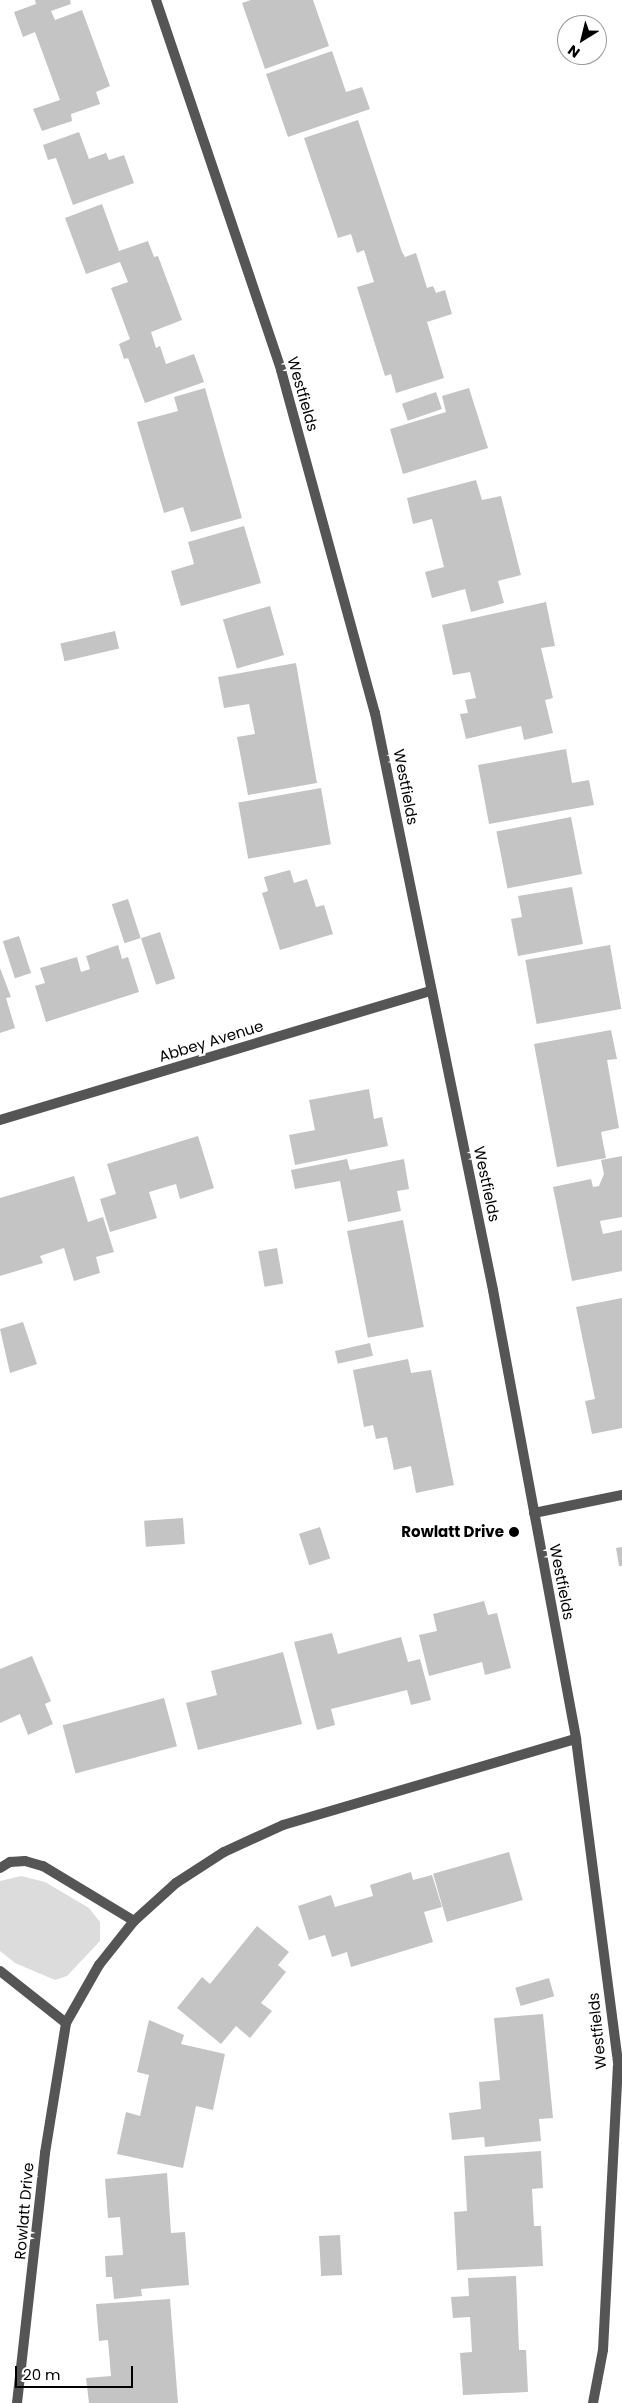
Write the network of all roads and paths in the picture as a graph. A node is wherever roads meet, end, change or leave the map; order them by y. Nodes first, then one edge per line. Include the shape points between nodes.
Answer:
1 (156, 0) edge
2 (431, 991) junction
3 (0, 1120) edge
4 (622, 1495) edge
5 (534, 1513) junction
6 (576, 1739) junction
7 (0, 1868) edge
8 (134, 1921) junction
9 (0, 1971) edge
10 (66, 2023) junction
11 (620, 2064) edge
12 (17, 2403) edge
13 (593, 2403) edge

1 - 2 street, Westfields via 281,370 375,713
2 - 3 street, Abbey Avenue
2 - 5 street, Westfields via 493,1290
4 - 5 street
5 - 6 street, Westfields
6 - 8 street, Rowlatt Drive via 283,1825 216,1857 176,1883
6 - 11 street, Westfields
7 - 8 street via 10,1862 26,1861 43,1866
8 - 10 street, Rowlatt Drive via 99,1965
9 - 10 street
10 - 12 street, Rowlatt Drive via 44,2153
11 - 13 street, Westfields via 603,2350

